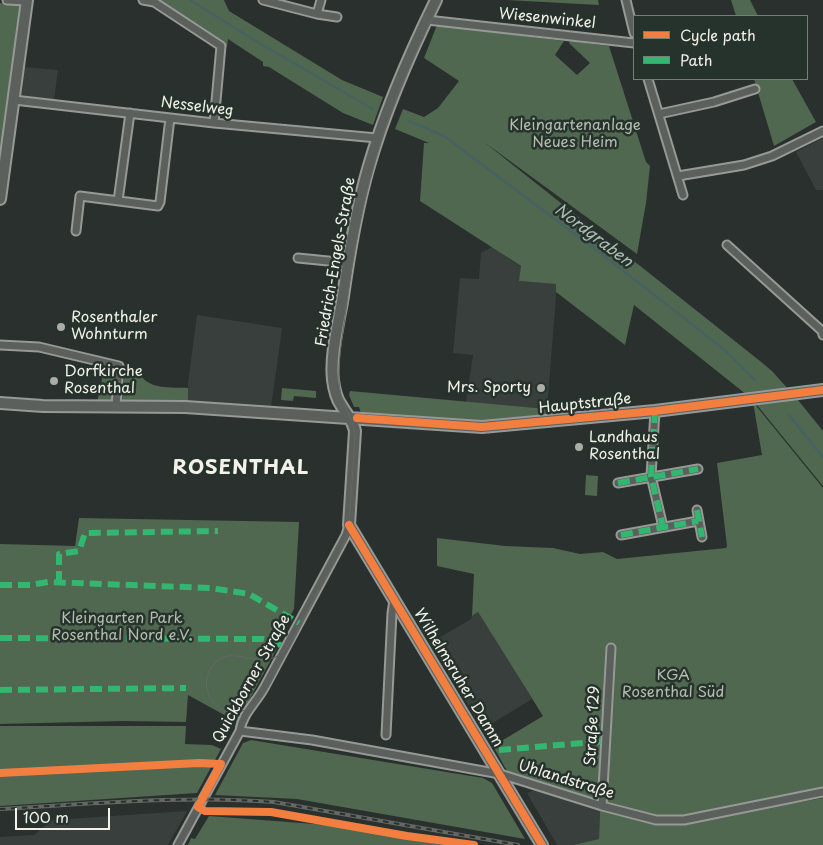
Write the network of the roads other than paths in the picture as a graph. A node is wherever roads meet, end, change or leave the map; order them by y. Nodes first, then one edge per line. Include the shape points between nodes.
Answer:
1 (7, 0) edge
2 (27, 0) edge
3 (143, 0) edge
4 (263, 0) edge
5 (321, 0) edge
6 (436, 0) edge
7 (626, 0) edge
8 (317, 14) junction
9 (337, 17) dead end
10 (427, 20) junction
11 (633, 29) edge
12 (633, 43) edge
13 (648, 80) edge
14 (755, 89) dead end
15 (14, 100) junction
16 (130, 113) junction
17 (659, 114) junction
18 (170, 118) junction
19 (214, 123) junction
20 (823, 131) edge
21 (377, 138) junction
22 (678, 176) junction
23 (683, 195) dead end
24 (0, 199) edge
25 (118, 201) junction
26 (76, 231) dead end
27 (727, 245) dead end
28 (298, 258) dead end
29 (348, 263) junction
30 (823, 336) edge
31 (0, 345) edge
32 (823, 390) edge
33 (0, 403) edge
34 (116, 406) junction
35 (655, 411) junction
36 (350, 418) junction
37 (698, 469) dead end
38 (652, 476) junction
39 (618, 483) dead end
40 (697, 510) dead end
41 (698, 521) junction
42 (349, 526) junction
43 (663, 527) junction
44 (621, 535) dead end
45 (702, 537) dead end
46 (394, 600) junction
47 (611, 648) dead end
48 (240, 731) junction
49 (386, 735) dead end
50 (500, 774) junction
51 (823, 792) edge
52 (602, 806) junction
53 (178, 845) edge
54 (542, 845) edge

1 - 2 street
2 - 15 main road
3 - 19 street via 154,2 221,46
4 - 8 street
5 - 8 street
6 - 10 main road, Friedrich-Engels-Straße
7 - 11 street
8 - 9 street
10 - 12 street, Wiesenwinkel
10 - 21 main road, Friedrich-Engels-Straße via 397,83
13 - 17 street
14 - 17 street
15 - 16 street, Nesselweg
15 - 24 main road
16 - 18 street, Nesselweg
16 - 25 street
17 - 22 street
18 - 19 street, Nesselweg
18 - 25 street via 158,206
19 - 21 street, Nesselweg
20 - 22 street via 772,156 744,165
21 - 29 main road, Friedrich-Engels-Straße
22 - 23 street
25 - 26 street via 80,196
27 - 30 street via 809,318
28 - 29 street
29 - 36 main road, Friedrich-Engels-Straße via 333,374 338,399
31 - 34 street via 39,347 119,366
32 - 35 main road, Hauptstraße
33 - 34 main road, Hauptstraße
34 - 36 main road, Hauptstraße via 185,407
35 - 36 main road, Hauptstraße via 482,427
35 - 38 street
36 - 42 main road via 355,431
37 - 38 street
38 - 39 street
38 - 43 street
40 - 41 street
41 - 43 street
41 - 45 street
42 - 46 main road, Wilhelmsruher Damm
42 - 48 street, Quickborner Straße via 346,537 243,720
43 - 44 street
46 - 49 street, Wilhelmsruher Damm
46 - 50 main road, Wilhelmsruher Damm
47 - 52 street, Straße 129
48 - 50 street, Uhlandstraße via 312,740
48 - 53 street, Quickborner Straße
50 - 52 street, Uhlandstraße
50 - 54 main road, Wilhelmsruher Damm
51 - 52 street, Uhlandstraße via 671,821

